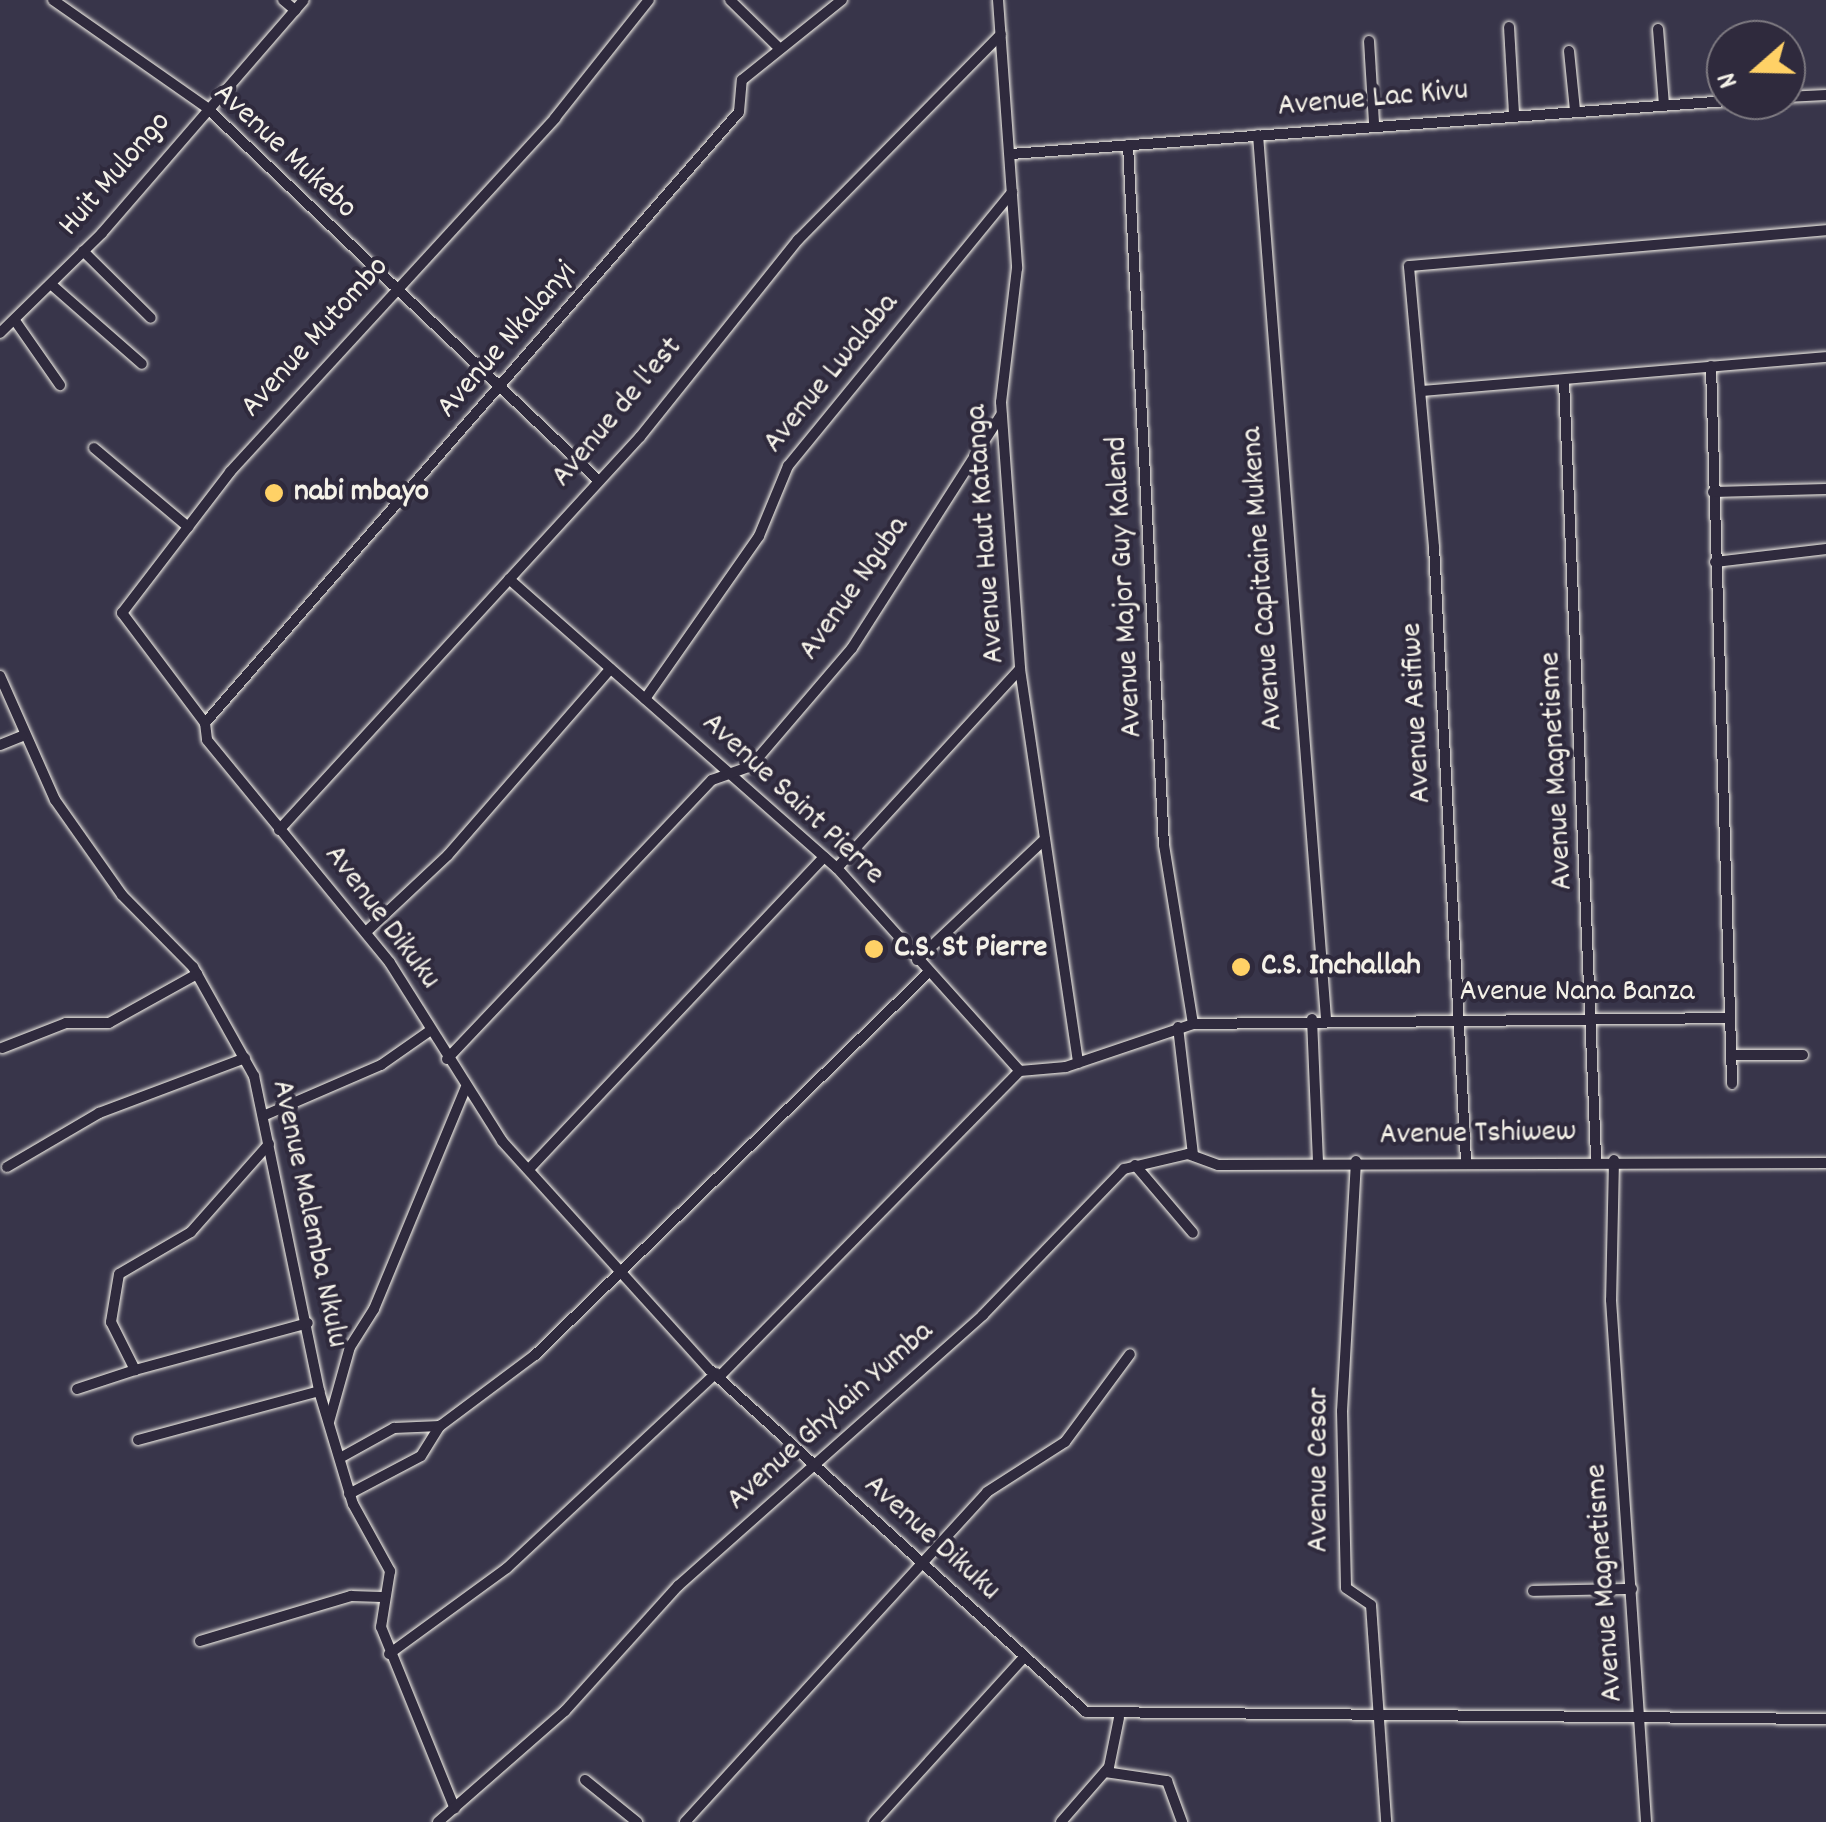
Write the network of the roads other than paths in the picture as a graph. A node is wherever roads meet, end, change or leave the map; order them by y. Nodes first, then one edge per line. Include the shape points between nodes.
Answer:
1 (53, 0) edge
2 (283, 0) edge
3 (304, 0) edge
4 (650, 0) edge
5 (730, 0) edge
6 (842, 0) edge
7 (998, 0) edge
8 (295, 10) junction
9 (1509, 27) dead end
10 (1658, 29) dead end
11 (1001, 34) junction
12 (1369, 41) dead end
13 (778, 47) junction
14 (1570, 51) dead end
15 (1706, 102) edge
16 (1664, 105) junction
17 (207, 108) junction
18 (1575, 110) junction
19 (1514, 114) junction
20 (1374, 123) junction
21 (1258, 135) junction
22 (1128, 145) junction
23 (1010, 154) junction
24 (1013, 192) junction
25 (1826, 230) edge
26 (83, 251) junction
27 (53, 286) junction
28 (391, 288) junction
29 (151, 318) dead end
30 (16, 322) junction
31 (0, 334) edge
32 (1826, 357) edge
33 (142, 364) dead end
34 (1712, 366) junction
35 (1564, 380) junction
36 (60, 385) dead end
37 (497, 391) junction
38 (1422, 391) junction
39 (1002, 414) junction
40 (94, 448) dead end
41 (598, 480) junction
42 (1826, 489) edge
43 (1713, 492) junction
44 (188, 528) junction
45 (1826, 549) edge
46 (1715, 562) junction
47 (509, 579) junction
48 (1020, 668) junction
49 (610, 670) junction
50 (0, 676) edge
51 (645, 699) junction
52 (205, 722) junction
53 (22, 736) junction
54 (0, 745) edge
55 (731, 773) junction
56 (279, 830) junction
57 (1045, 839) junction
58 (824, 857) junction
59 (836, 868) junction
60 (366, 932) junction
61 (917, 960) junction
62 (928, 972) junction
63 (197, 974) junction
64 (1326, 1018) junction
65 (1458, 1018) junction
66 (1595, 1018) junction
67 (1729, 1018) junction
68 (1312, 1019) junction
69 (1193, 1024) junction
70 (1178, 1027) junction
71 (432, 1030) junction
72 (2, 1048) edge
73 (1732, 1055) junction
74 (1803, 1056) dead end
75 (245, 1058) junction
76 (447, 1059) junction
77 (1078, 1063) junction
78 (1020, 1071) junction
79 (1732, 1084) dead end
80 (466, 1087) junction
81 (262, 1116) junction
82 (269, 1144) junction
83 (1192, 1154) junction
84 (1596, 1158) junction
85 (1614, 1160) junction
86 (1356, 1161) junction
87 (1466, 1161) junction
88 (1318, 1163) junction
89 (1826, 1163) edge
90 (1134, 1165) junction
91 (7, 1167) dead end
92 (530, 1168) junction
93 (1192, 1233) dead end
94 (623, 1273) junction
95 (308, 1324) junction
96 (1130, 1354) dead end
97 (135, 1370) junction
98 (719, 1373) junction
99 (77, 1389) dead end
100 (319, 1390) junction
101 (329, 1423) junction
102 (440, 1426) junction
103 (138, 1440) dead end
104 (340, 1458) junction
105 (818, 1466) junction
106 (349, 1494) junction
107 (920, 1565) junction
108 (1632, 1590) junction
109 (1533, 1591) dead end
110 (382, 1597) junction
111 (200, 1640) dead end
112 (389, 1654) junction
113 (1024, 1657) junction
114 (1379, 1717) junction
115 (1119, 1718) junction
116 (1826, 1719) edge
117 (1641, 1721) junction
118 (1105, 1772) junction
119 (585, 1780) dead end
120 (455, 1809) junction
121 (438, 1822) edge
122 (637, 1822) edge
123 (685, 1822) edge
124 (874, 1822) edge
125 (1061, 1822) edge
126 (1182, 1822) edge
127 (1386, 1822) edge
128 (1646, 1822) edge

1 - 17 street, Avenue Mukebo
2 - 8 street
3 - 8 street, Huit Mulongo
4 - 28 street, Avenue Mutombo via 556,118
5 - 13 street
6 - 13 street, Avenue Nkalanyi
7 - 11 street, Avenue Haut Katanga
8 - 17 street, Huit Mulongo
9 - 19 street
10 - 16 street
11 - 23 street, Avenue Haut Katanga
11 - 41 street, Avenue de l'est via 798,240
12 - 20 street
13 - 37 street, Avenue Nkalanyi via 740,83 739,112
14 - 18 street
15 - 16 street, Avenue Lac Kivu
16 - 18 street, Avenue Lac Kivu
17 - 26 street, Huit Mulongo
17 - 28 street, Avenue Mukebo
18 - 19 street, Avenue Lac Kivu
19 - 20 street, Avenue Lac Kivu
20 - 21 street, Avenue Lac Kivu
21 - 22 street, Avenue Lac Kivu
21 - 64 street, Avenue Capitaine Mukena
22 - 23 street, Avenue Lac Kivu
22 - 69 street, Avenue Major Guy Kalend via 1164,845
23 - 24 street, Avenue Haut Katanga
24 - 39 street, Avenue Haut Katanga via 1017,282
24 - 51 street, Avenue Lwalaba via 788,466 760,536
25 - 38 street, Avenue Asifiwe via 1411,264
26 - 27 street, Huit Mulongo
26 - 29 street
27 - 30 street, Huit Mulongo
27 - 33 street
28 - 37 street, Avenue Mukebo
28 - 44 street, Avenue Mutombo
30 - 31 street, Huit Mulongo
30 - 36 street
32 - 34 street
34 - 35 street
34 - 43 street, Avenue Nana Banza
35 - 38 street
35 - 66 street, Avenue Magnetisme
37 - 41 street, Avenue Mukebo
37 - 52 street, Avenue Nkalanyi
38 - 65 street, Avenue Asifiwe
39 - 48 street, Avenue Haut Katanga
39 - 55 street, Avenue Nguba via 852,648 751,766
40 - 44 street
41 - 47 street, Avenue de l'est
42 - 43 street
43 - 46 street, Avenue Nana Banza
44 - 52 street, Avenue Mutombo via 122,618
45 - 46 street
46 - 67 street, Avenue Nana Banza
47 - 49 street, Avenue Saint Pierre
47 - 56 street, Avenue de l'est
48 - 57 street, Avenue Haut Katanga
48 - 59 street
49 - 51 street, Avenue Saint Pierre
49 - 60 street via 448,854
50 - 53 street, Avenue Malemba Nkulu
51 - 55 street, Avenue Saint Pierre
52 - 56 street, Avenue Dikuku via 207,740
53 - 54 street
53 - 63 street, Avenue Malemba Nkulu via 122,896
55 - 58 street, Avenue Saint Pierre
55 - 76 street, Avenue Nguba via 712,780
56 - 60 street, Avenue Dikuku
57 - 61 street
57 - 77 street, Avenue Haut Katanga
58 - 59 street, Avenue Saint Pierre
58 - 92 street
59 - 61 street, Avenue Saint Pierre
60 - 71 street, Avenue Dikuku
61 - 62 street, Avenue Saint Pierre
62 - 78 street, Avenue Saint Pierre
62 - 94 street
63 - 72 street via 109,1022 66,1023
63 - 75 street, Avenue Malemba Nkulu
64 - 65 street, Avenue Nana Banza
64 - 68 street, Avenue Nana Banza
65 - 66 street, Avenue Nana Banza
65 - 87 street, Avenue Asifiwe
66 - 67 street, Avenue Nana Banza
66 - 84 street, Avenue Magnetisme
67 - 73 street
68 - 69 street, Avenue Nana Banza
68 - 88 street
69 - 70 street, Avenue Nana Banza
70 - 77 street, Avenue Nana Banza
70 - 83 street
71 - 76 street, Avenue Dikuku
71 - 81 street via 381,1065
73 - 74 street
73 - 79 street
75 - 81 street, Avenue Malemba Nkulu
75 - 91 street via 99,1112
76 - 80 street, Avenue Dikuku
77 - 78 street, Avenue Nana Banza
78 - 98 street
80 - 92 street, Avenue Dikuku
80 - 101 street via 374,1310 350,1347
81 - 82 street, Avenue Malemba Nkulu
82 - 95 street, Avenue Malemba Nkulu
82 - 97 street via 191,1232 115,1278 111,1322
83 - 88 street, Avenue Tshiwew via 1218,1165
83 - 90 street, Avenue Tshiwew
84 - 85 street, Avenue Tshiwew
84 - 87 street, Avenue Tshiwew
85 - 89 street, Avenue Tshiwew
85 - 108 street, Avenue Magnetisme via 1611,1300
86 - 87 street, Avenue Tshiwew
86 - 88 street, Avenue Tshiwew
86 - 114 street, Avenue Cesar via 1342,1411 1346,1588 1371,1604
90 - 93 street
90 - 105 street, Avenue Ghylain Yumba
92 - 94 street, Avenue Dikuku
94 - 98 street, Avenue Dikuku
94 - 102 street
95 - 97 street
95 - 100 street, Avenue Malemba Nkulu
96 - 107 street via 1066,1442 987,1492
97 - 99 street
98 - 105 street, Avenue Dikuku
98 - 112 street via 507,1568
100 - 101 street, Avenue Malemba Nkulu
100 - 103 street
101 - 104 street, Avenue Malemba Nkulu
102 - 104 street via 394,1428
102 - 106 street via 421,1456
104 - 106 street, Avenue Malemba Nkulu
105 - 107 street, Avenue Dikuku
105 - 120 street, Avenue Ghylain Yumba via 637,1625 565,1711
106 - 110 street, Avenue Malemba Nkulu via 390,1571
107 - 113 street, Avenue Dikuku
107 - 123 street
108 - 109 street
108 - 117 street, Avenue Magnetisme
110 - 111 street via 327,1602
110 - 112 street, Avenue Malemba Nkulu
112 - 120 street, Avenue Malemba Nkulu
113 - 115 street, Avenue Dikuku via 1086,1712
113 - 124 street
114 - 115 street, Avenue Dikuku
114 - 117 street, Avenue Dikuku
114 - 127 street, Avenue Cesar
115 - 118 street
116 - 117 street, Avenue Dikuku
117 - 128 street, Avenue Magnetisme
118 - 125 street
118 - 126 street via 1167,1780
119 - 122 street
120 - 121 street, Avenue Ghylain Yumba

